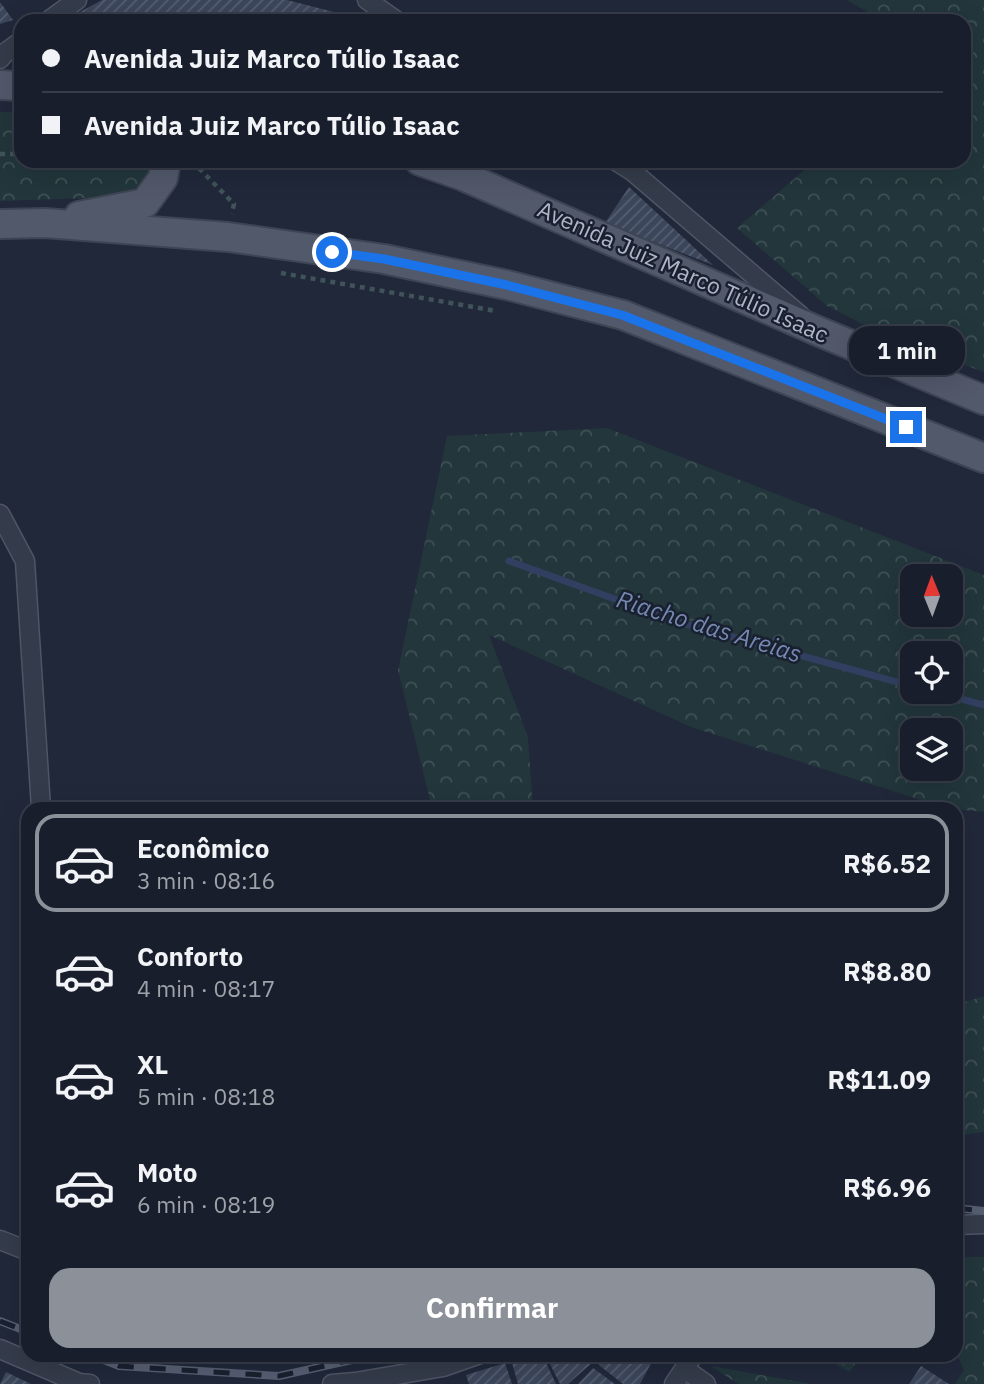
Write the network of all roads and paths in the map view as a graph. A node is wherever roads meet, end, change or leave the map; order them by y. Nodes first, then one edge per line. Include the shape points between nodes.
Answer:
1 (77, 0) edge
2 (367, 0) edge
3 (58, 14) edge
4 (387, 14) edge
5 (14, 46) edge
6 (0, 59) edge
7 (165, 168) edge
8 (199, 168) edge
9 (440, 168) edge
10 (627, 168) edge
11 (46, 222) junction
12 (0, 224) edge
13 (228, 237) junction
14 (269, 270) dead end
15 (502, 312) dead end
16 (820, 332) junction
17 (984, 400) edge
18 (984, 458) edge
19 (0, 514) edge
20 (41, 802) edge
21 (984, 1224) edge
22 (963, 1225) edge
23 (0, 1240) edge
24 (21, 1248) edge
25 (0, 1349) edge
26 (21, 1358) edge
27 (30, 1362) edge
28 (457, 1362) edge
29 (684, 1369) edge
30 (354, 1383) edge
31 (82, 1384) edge
32 (332, 1384) edge
33 (706, 1384) edge

1 - 3 street
2 - 4 street
5 - 6 street
7 - 11 main road via 145,203
8 - 13 path via 234,204
9 - 16 main road, Avenida Juiz Marco Túlio Isaac
10 - 16 street
11 - 12 main road
11 - 13 main road
13 - 18 main road via 384,259 622,315
14 - 15 path
16 - 17 main road, Avenida Juiz Marco Túlio Isaac
19 - 20 street via 25,561
21 - 22 street
23 - 24 street
25 - 26 street
27 - 31 street
28 - 30 street
29 - 33 street
30 - 32 street

